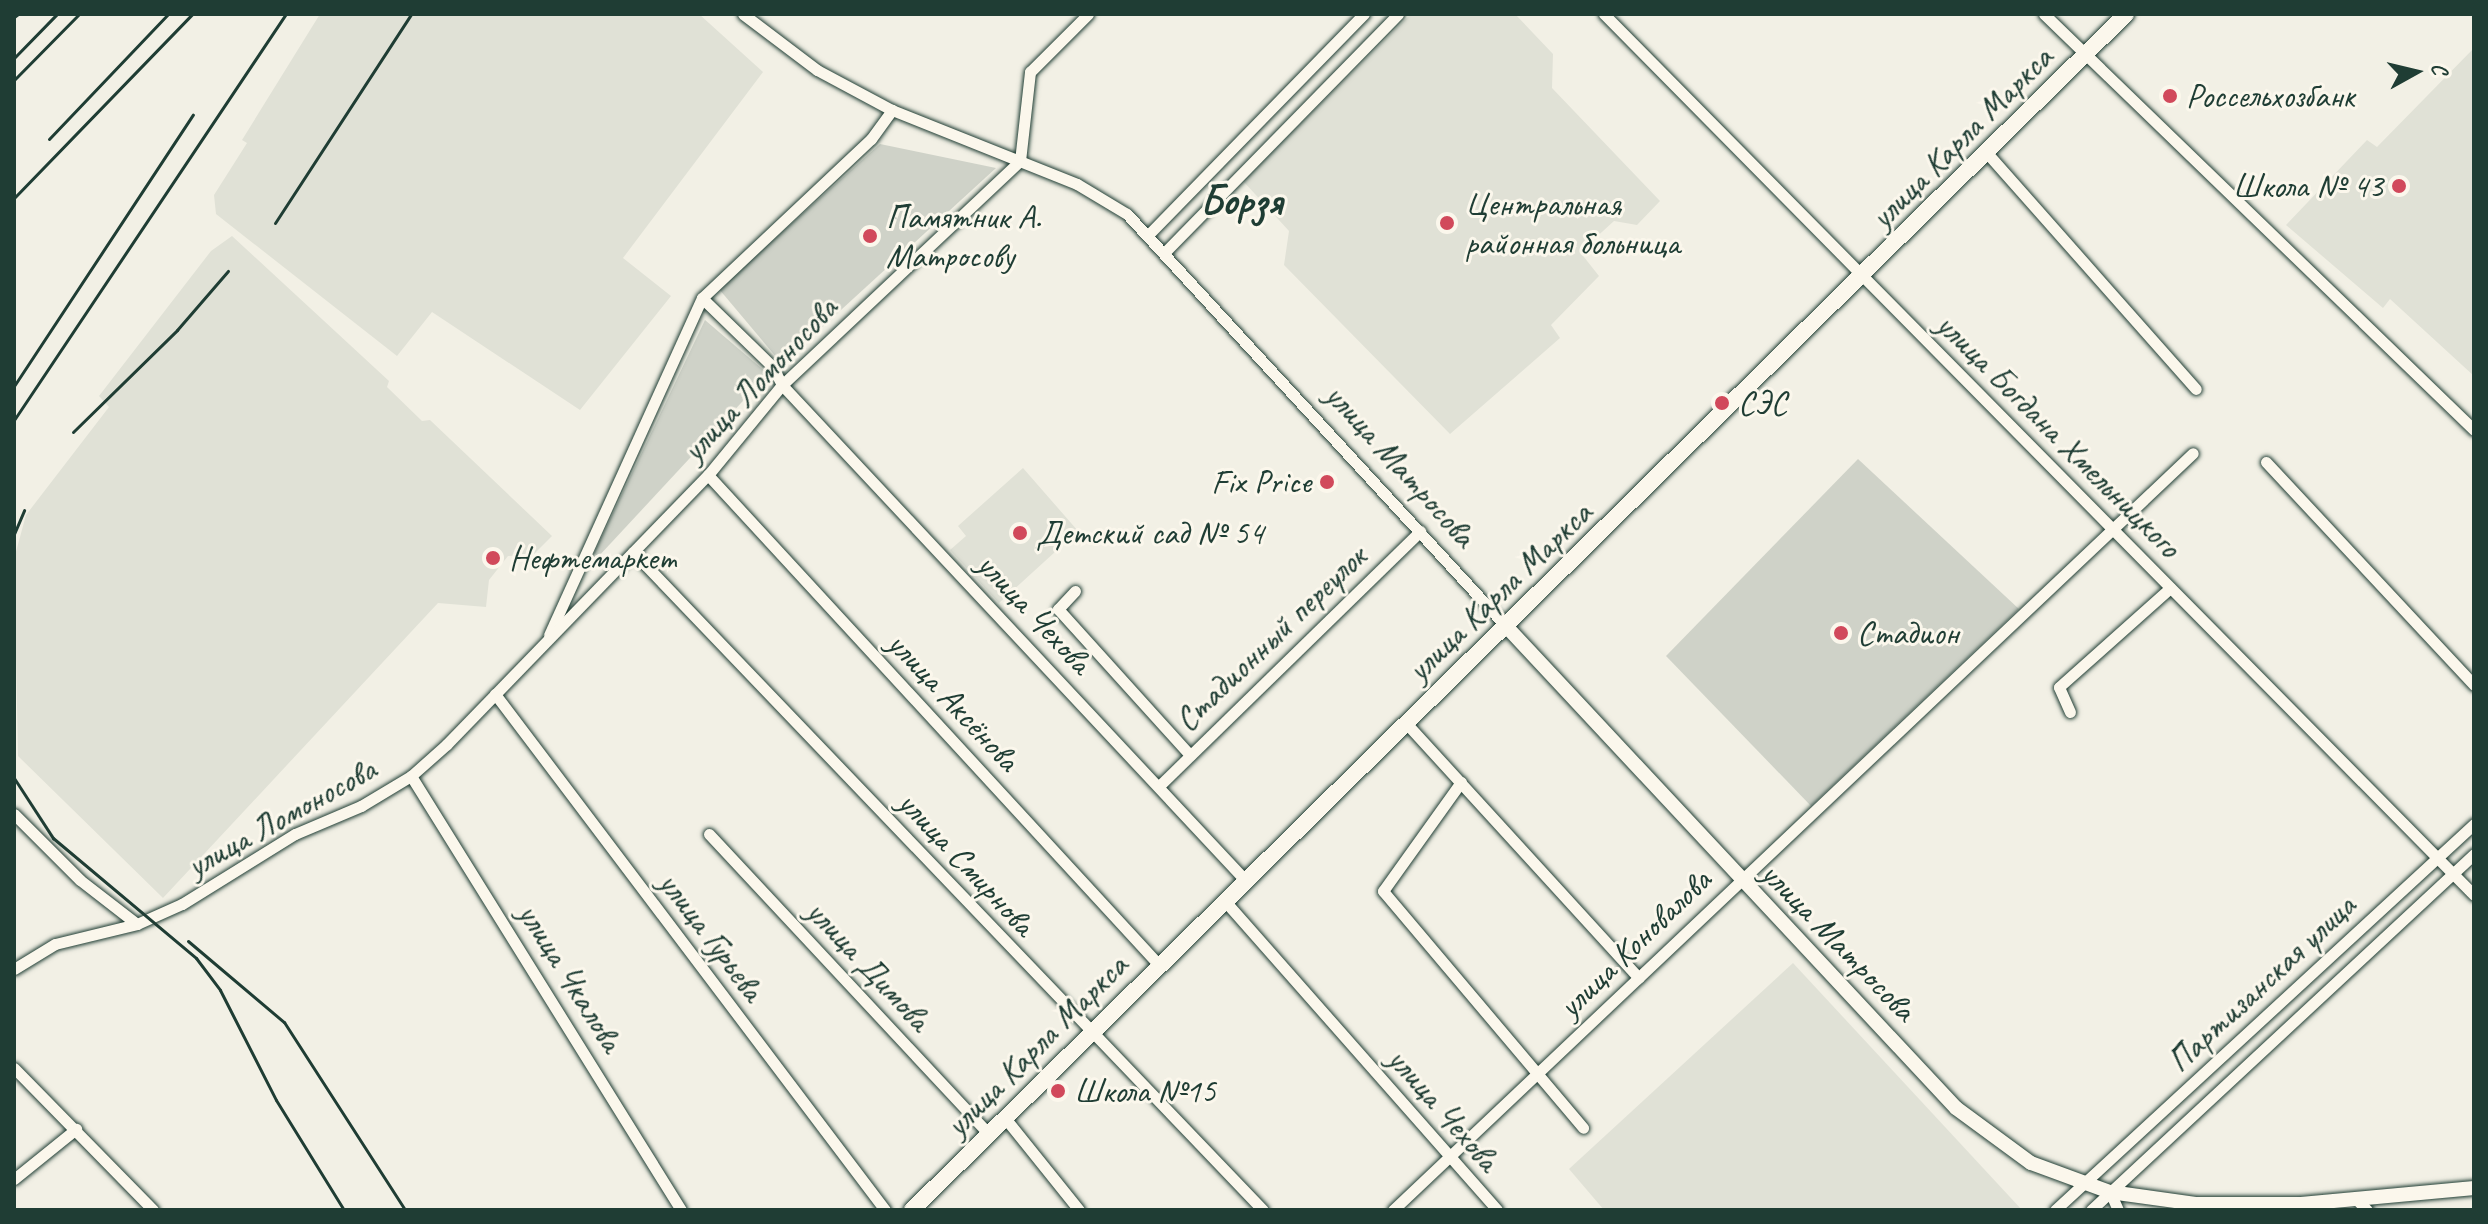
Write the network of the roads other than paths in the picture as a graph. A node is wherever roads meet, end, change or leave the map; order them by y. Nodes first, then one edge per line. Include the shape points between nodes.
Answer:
1 (743, 14) edge
2 (1088, 14) edge
3 (1364, 14) edge
4 (1398, 14) edge
5 (1604, 14) edge
6 (2044, 14) edge
7 (2126, 14) edge
8 (2086, 55) junction
9 (892, 110) junction
10 (1987, 153) junction
11 (1020, 161) junction
12 (1149, 234) junction
13 (1165, 252) junction
14 (1863, 277) junction
15 (702, 298) junction
16 (782, 385) junction
17 (2196, 389) dead end
18 (2474, 430) edge
19 (2193, 453) dead end
20 (2266, 462) dead end
21 (708, 475) junction
22 (2111, 528) junction
23 (1420, 531) junction
24 (633, 552) junction
25 (2170, 588) junction
26 (1075, 591) dead end
27 (1505, 625) junction
28 (545, 643) junction
29 (2474, 685) edge
30 (495, 694) junction
31 (2070, 712) dead end
32 (1406, 723) junction
33 (1190, 755) junction
34 (411, 776) junction
35 (1461, 782) junction
36 (1159, 786) junction
37 (14, 814) edge
38 (2474, 824) edge
39 (709, 834) dead end
40 (2474, 854) edge
41 (2438, 859) junction
42 (2453, 874) junction
43 (1245, 880) junction
44 (1740, 881) junction
45 (2474, 895) edge
46 (1224, 900) junction
47 (137, 924) junction
48 (1159, 965) junction
49 (14, 969) edge
50 (1639, 978) junction
51 (1090, 1033) junction
52 (14, 1068) edge
53 (1537, 1074) junction
54 (1005, 1118) junction
55 (1583, 1128) dead end
56 (76, 1129) junction
57 (989, 1134) junction
58 (1449, 1157) junction
59 (14, 1179) edge
60 (2085, 1183) junction
61 (2474, 1188) edge
62 (2110, 1192) junction
63 (2362, 1205) edge
64 (153, 1210) edge
65 (681, 1210) edge
66 (885, 1210) edge
67 (912, 1210) edge
68 (1079, 1210) edge
69 (1263, 1210) edge
70 (1393, 1210) edge
71 (1497, 1210) edge
72 (2055, 1210) edge
73 (2091, 1210) edge
74 (2118, 1210) edge

1 - 9 street, улица Матросова via 817,70
2 - 11 street via 1030,72
3 - 12 street
4 - 13 street
5 - 14 street, улица Богдана Хмельницкого
6 - 8 street
7 - 8 highway, улица Карла Маркса
8 - 10 highway, улица Карла Маркса
8 - 18 street
9 - 11 street, улица Матросова
9 - 15 street, улица Ломоносова via 871,139
10 - 14 highway, улица Карла Маркса
10 - 17 street
11 - 12 street, улица Матросова via 1098,196
11 - 16 street, улица Ломоносова
12 - 13 street, улица Матросова
13 - 23 street, улица Матросова
14 - 22 street, улица Богдана Хмельницкого
14 - 27 highway, улица Карла Маркса
15 - 16 street, улица Чехова via 772,366
15 - 28 street, улица Ломоносова
16 - 21 street, улица Ломоносова
16 - 36 street, улица Чехова
19 - 22 street, улица Коновалова
20 - 29 street
21 - 24 street, улица Ломоносова
21 - 48 street, улица Аксёнова
22 - 25 street, улица Богдана Хмельницкого
22 - 44 street, улица Коновалова
23 - 27 street, улица Матросова
23 - 33 street, Стадионный переулок
24 - 28 street, улица Ломоносова
24 - 51 street, улица Смирнова
25 - 31 street via 2059,687
25 - 41 street, улица Богдана Хмельницкого
26 - 33 street, улица Чехова via 1058,609
27 - 32 highway, улица Карла Маркса
27 - 44 main road, улица Матросова
28 - 30 street, улица Ломоносова
30 - 34 street, улица Ломоносова
30 - 66 street, улица Гурьева
32 - 35 street
32 - 43 highway, улица Карла Маркса
33 - 36 street, Стадионный переулок
34 - 47 street, улица Ломоносова via 361,806 295,834 182,904
34 - 65 street, улица Чкалова
35 - 50 street
35 - 53 street via 1383,891
36 - 43 street, улица Чехова
37 - 47 street via 80,880
38 - 41 street, Партизанская улица
39 - 57 street, улица Димова
40 - 42 street, Партизанская улица
41 - 42 street, улица Богдана Хмельницкого
41 - 60 street, Партизанская улица
42 - 45 street, улица Богдана Хмельницкого
42 - 62 street, Партизанская улица
43 - 46 highway, улица Карла Маркса
44 - 50 street, улица Коновалова
44 - 60 main road, улица Матросова via 1956,1108 2031,1163
46 - 48 highway, улица Карла Маркса
46 - 58 street, улица Чехова
47 - 49 street, улица Ломоносова via 55,944
48 - 51 highway, улица Карла Маркса
50 - 53 street, улица Коновалова
51 - 54 highway, улица Карла Маркса
51 - 69 street, улица Смирнова
52 - 56 street
53 - 55 street
53 - 58 street, улица Коновалова
54 - 57 highway, улица Карла Маркса
54 - 68 street
56 - 59 street
56 - 64 street
57 - 67 highway, улица Карла Маркса
58 - 70 street, улица Коновалова
58 - 71 street, улица Чехова
60 - 62 main road, улица Матросова
60 - 72 street, Партизанская улица
61 - 63 main road, улица Матросова
62 - 63 main road, улица Матросова via 2197,1204
62 - 73 street, Партизанская улица
62 - 74 street

